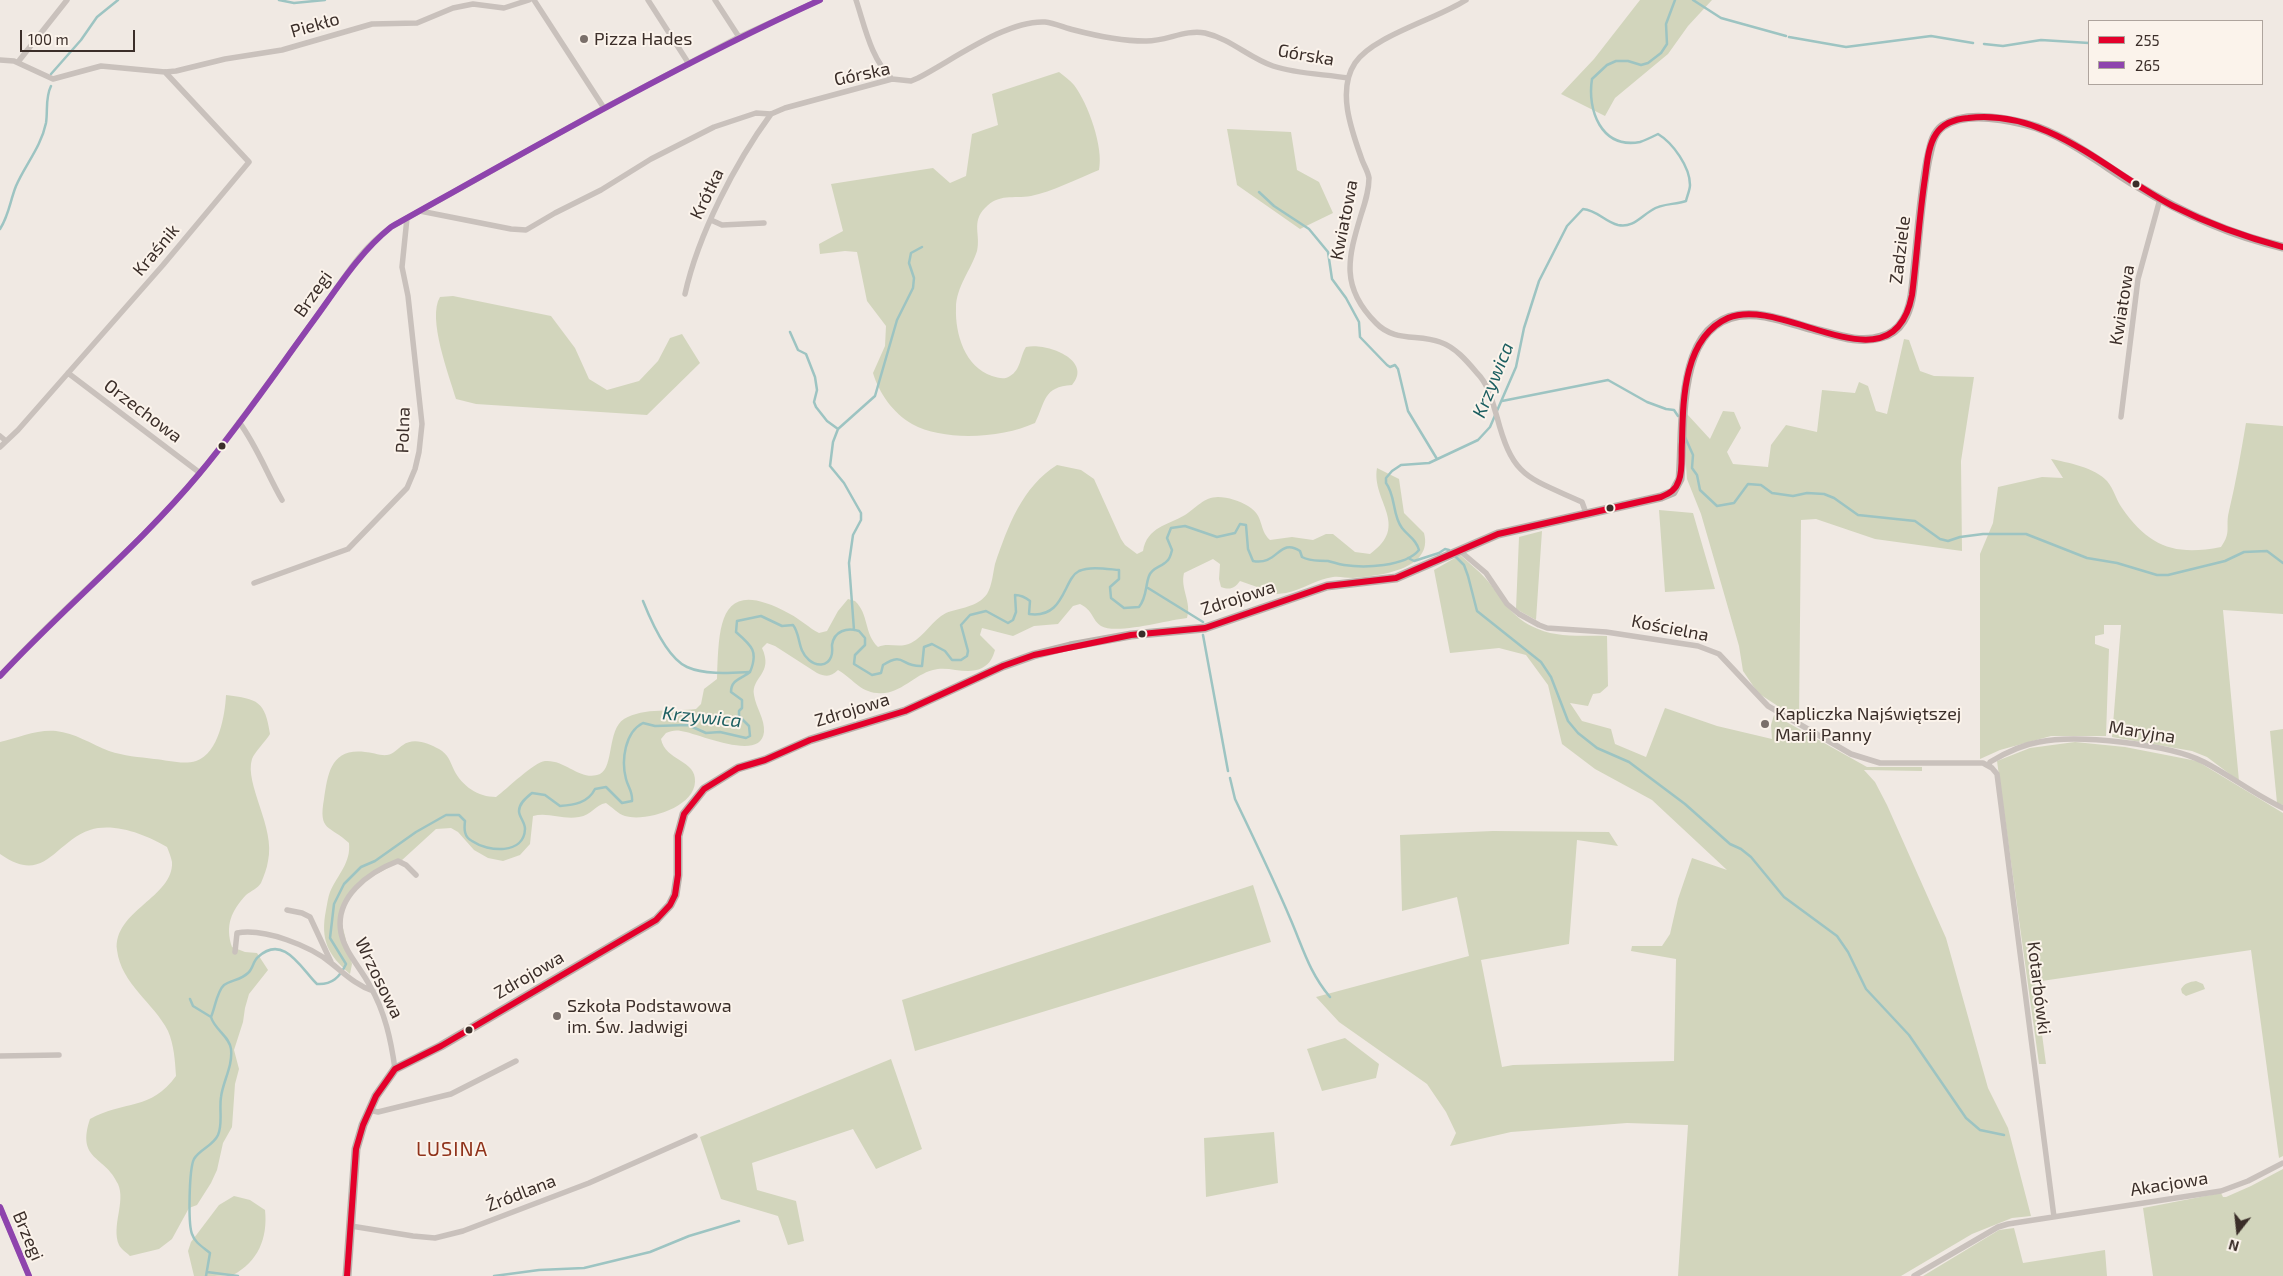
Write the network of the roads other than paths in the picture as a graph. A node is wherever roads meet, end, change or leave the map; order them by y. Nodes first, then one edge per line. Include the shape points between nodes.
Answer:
1 (67, 0) edge
2 (529, 0) edge
3 (534, 0) edge
4 (648, 0) edge
5 (715, 0) edge
6 (820, 0) edge
7 (856, 0) edge
8 (1466, 0) edge
9 (739, 37) junction
10 (0, 60) edge
11 (18, 62) junction
12 (689, 64) junction
13 (165, 72) junction
14 (1348, 78) junction
15 (892, 79) junction
16 (604, 108) junction
17 (771, 114) junction
18 (2160, 200) junction
19 (420, 211) junction
20 (406, 218) junction
21 (711, 220) junction
22 (764, 223) dead end
23 (2283, 247) edge
24 (684, 294) dead end
25 (68, 373) junction
26 (2121, 417) dead end
27 (239, 422) junction
28 (0, 436) edge
29 (6, 441) junction
30 (0, 447) edge
31 (200, 472) junction
32 (282, 500) dead end
33 (1589, 512) junction
34 (1460, 551) junction
35 (254, 583) dead end
36 (0, 676) edge
37 (1989, 766) junction
38 (2283, 808) edge
39 (416, 875) dead end
40 (287, 910) dead end
41 (235, 952) dead end
42 (332, 964) junction
43 (373, 992) junction
44 (59, 1055) dead end
45 (0, 1056) edge
46 (516, 1061) dead end
47 (395, 1069) junction
48 (369, 1110) junction
49 (695, 1136) dead end
50 (2283, 1163) edge
51 (0, 1207) edge
52 (2054, 1217) junction
53 (350, 1226) junction
54 (29, 1276) edge
55 (347, 1276) edge
56 (1914, 1276) edge

1 - 11 street
2 - 13 street, Piekło via 504,8 472,4 417,23 372,24 282,50
3 - 16 street
4 - 12 street
5 - 9 street
6 - 9 street, Brzegi
7 - 15 street via 864,30
8 - 14 street via 1367,50 1355,63
9 - 12 street, Brzegi
10 - 11 street, Piekło
11 - 13 street, Piekło via 53,79 101,66
12 - 16 street, Brzegi
13 - 25 street, Kraśnik via 250,162
14 - 15 street, Górska via 1273,66 1231,43 1203,33 1148,42 1076,31 1047,22 1008,29 911,81
14 - 33 street, Kwiatowa via 1349,118 1369,176 1367,197 1349,260 1351,282 1357,296 1384,330 1397,336 1440,342 1453,349 1483,380 1516,467 1532,479 1582,502
15 - 17 street, Górska
16 - 19 street, Brzegi
17 - 19 street, Górska via 756,113 714,127 526,230 511,230
17 - 21 street, Krótka via 737,167
18 - 23 street, Zadziele via 2209,224
18 - 26 street, Kwiatowa via 2138,279
18 - 33 street, Zadziele via 2061,139 2029,125 1991,118 1952,121 1938,131 1931,145 1910,304 1899,327 1879,338 1865,340 1756,315 1723,320 1710,328 1698,344 1685,386 1677,488 1661,497
19 - 20 street, Brzegi
20 - 27 street, Brzegi via 372,241 353,263
20 - 35 street, Polna via 402,267 422,424 415,469 407,488 348,549
21 - 22 street via 722,225
21 - 24 street, Krótka via 691,266
25 - 29 street, Kraśnik
25 - 31 street, Orzechowa
27 - 31 street, Brzegi
27 - 32 street via 254,443
28 - 29 street
29 - 30 street, Kraśnik
31 - 36 street, Brzegi via 179,498
33 - 34 street, Zdrojowa via 1498,534
34 - 37 street, Kościelna via 1486,573 1507,604 1531,621 1547,628 1606,632 1712,650 1727,661 1768,706 1851,754 1880,763 1983,763
34 - 47 street, Zdrojowa via 1396,578 1327,586 1205,628 1131,634 1034,655 905,711 810,740 738,768 704,790 684,814 678,836 675,895 656,920 442,1046
37 - 38 street, Maryjna via 1990,762 2008,752 2038,742 2057,739 2126,743 2184,754 2204,762
37 - 52 street, Kotarbówki via 1997,774
39 - 43 street, Wrzosowa via 398,861 379,868 361,881 347,901 341,917 341,932 346,946
40 - 42 street via 310,918
41 - 42 street via 236,935 242,932 290,940
42 - 43 street via 358,985
43 - 47 street, Wrzosowa via 392,1042
44 - 45 street
46 - 48 street via 451,1094 378,1112
47 - 48 street, Zdrojowa
48 - 53 street, Zdrojowa via 356,1149
49 - 53 street, Źródlana via 588,1183 463,1232 435,1238
50 - 52 street, Akacjowa via 2221,1191
51 - 54 street, Brzegi
52 - 56 street, Akacjowa via 1998,1227
53 - 55 street, Zdrojowa

